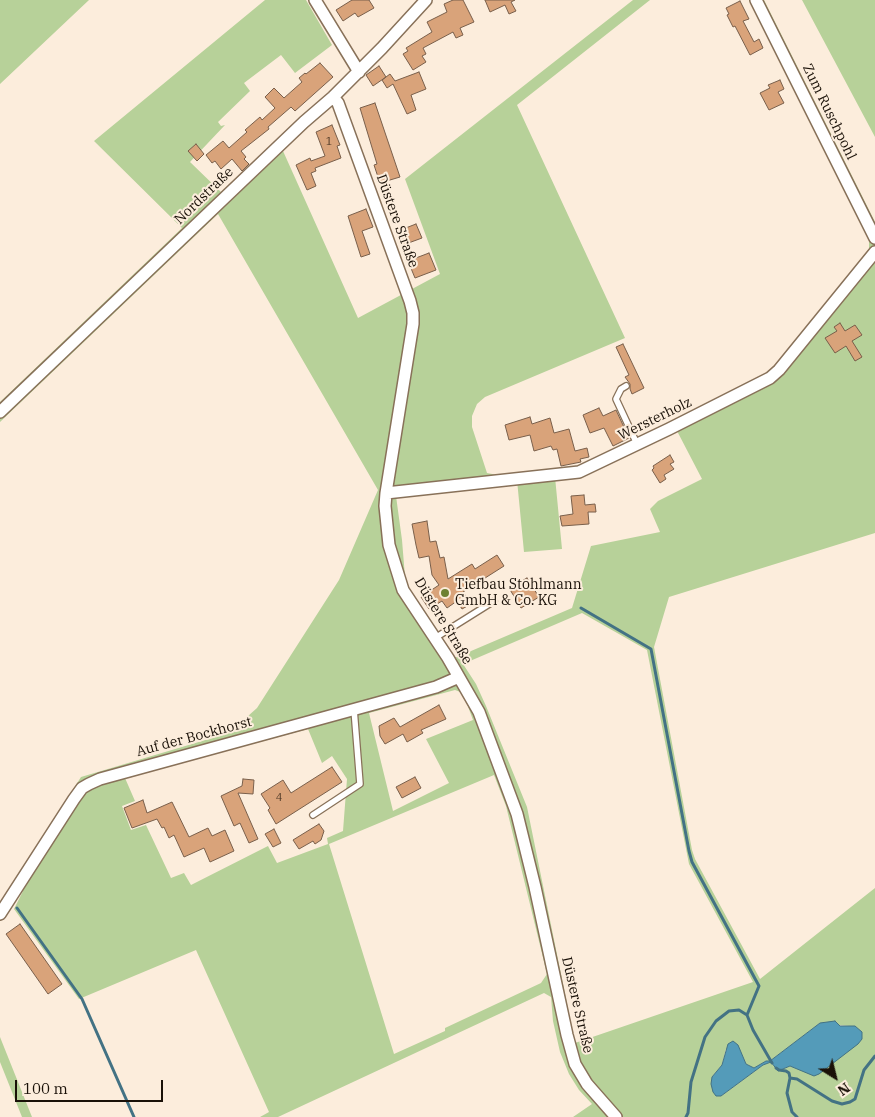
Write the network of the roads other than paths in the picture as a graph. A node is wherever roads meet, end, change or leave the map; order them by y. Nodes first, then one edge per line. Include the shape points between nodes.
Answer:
1 (315, 0) edge
2 (426, 0) edge
3 (756, 0) edge
4 (359, 72) junction
5 (333, 97) junction
6 (875, 238) edge
7 (875, 252) edge
8 (626, 386) dead end
9 (0, 412) edge
10 (637, 444) junction
11 (386, 493) junction
12 (494, 601) dead end
13 (435, 638) junction
14 (459, 677) junction
15 (354, 710) junction
16 (313, 815) dead end
17 (0, 914) edge
18 (616, 1117) edge

1 - 4 street
2 - 4 street, Nordstraße
3 - 6 street, Zum Ruschpohl
4 - 5 street, Nordstraße
5 - 9 street, Nordstraße
5 - 11 street, Düstere Straße via 341,111 413,313
7 - 10 street, Wersterholz via 770,378
8 - 10 lane via 616,399
10 - 11 street, Wersterholz via 579,472
11 - 13 street, Düstere Straße via 389,545 403,590
12 - 13 lane
13 - 14 street, Düstere Straße
14 - 15 street, Auf der Bockhorst via 436,687
14 - 18 street, Düstere Straße via 479,712 517,814 575,1064 586,1084
15 - 16 lane via 360,784
15 - 17 street, Auf der Bockhorst via 100,779 82,788

